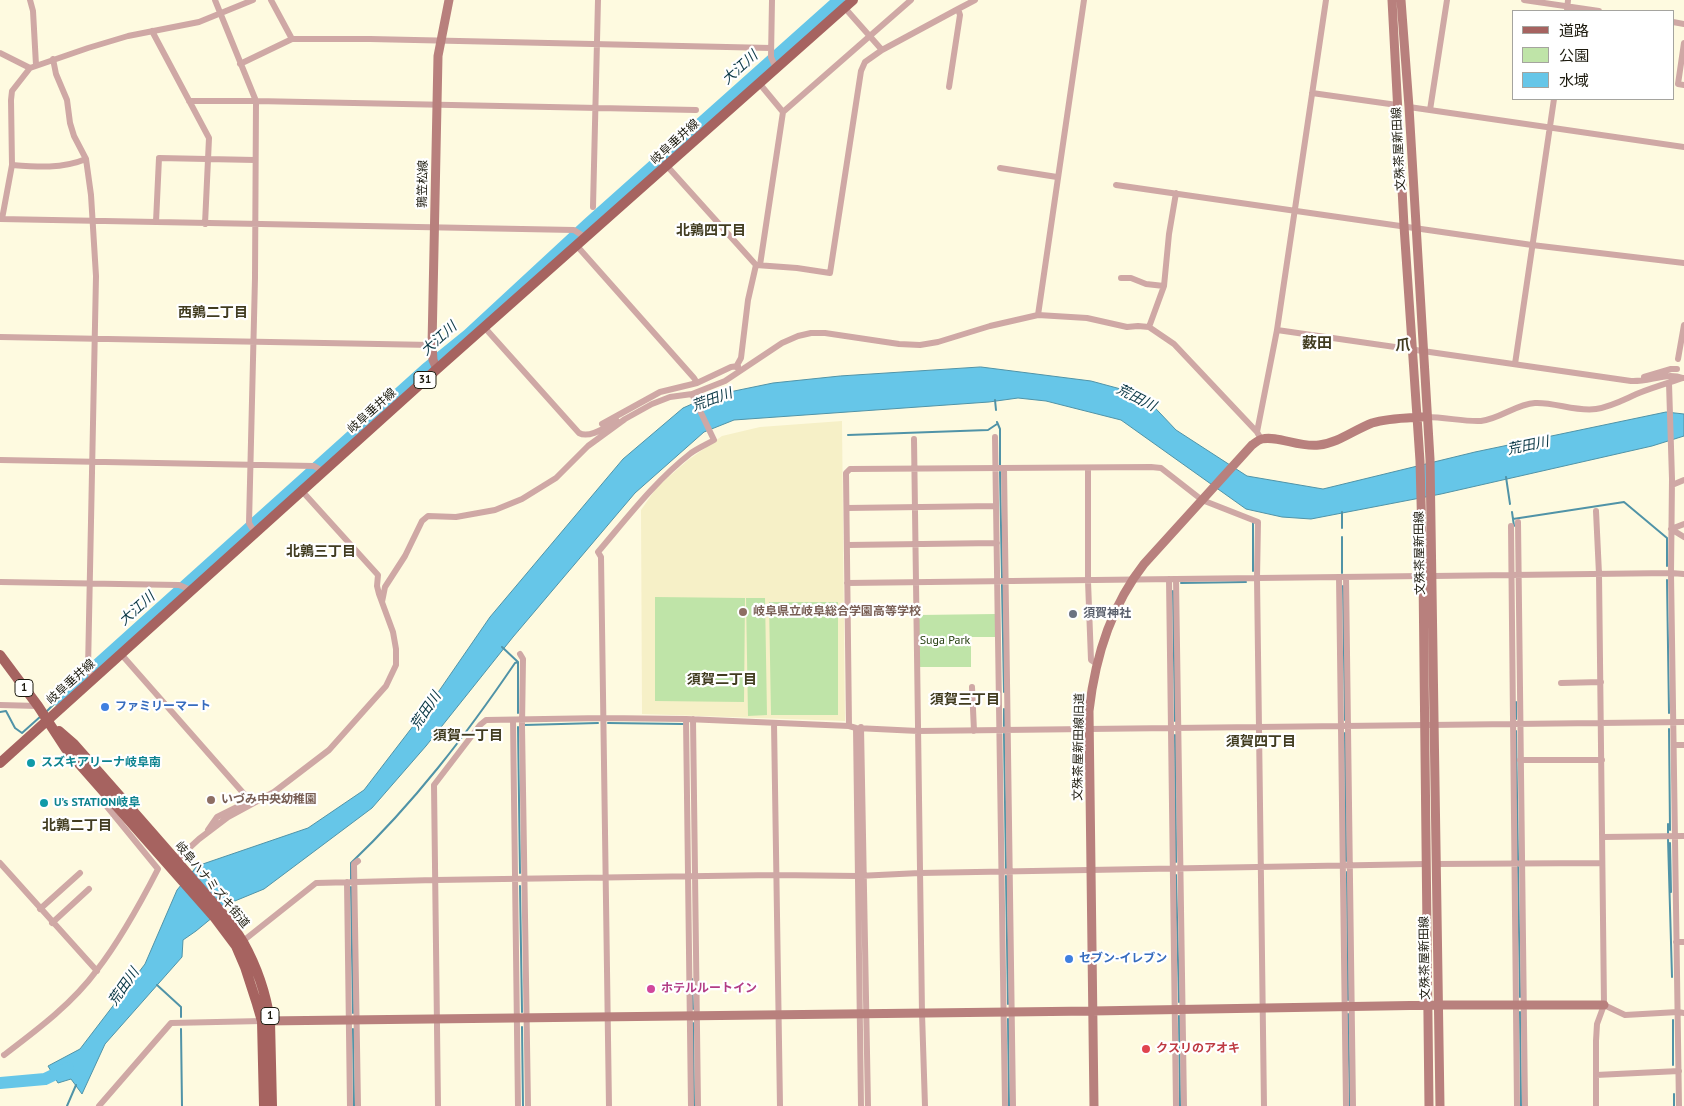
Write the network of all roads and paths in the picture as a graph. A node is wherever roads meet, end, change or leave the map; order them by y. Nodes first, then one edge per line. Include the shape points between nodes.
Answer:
1 (30, 0) edge
2 (215, 0) edge
3 (253, 0) edge
4 (271, 0) edge
5 (449, 0) edge
6 (598, 0) edge
7 (772, 0) edge
8 (853, 0) edge
9 (911, 0) edge
10 (975, 0) edge
11 (1084, 0) edge
12 (1326, 0) edge
13 (1392, 0) edge
14 (1401, 0) edge
15 (1447, 0) edge
16 (1524, 0) edge
17 (1568, 6) edge
18 (844, 7) junction
19 (958, 9) junction
20 (1593, 10) edge
21 (220, 13) junction
22 (152, 31) junction
23 (870, 37) junction
24 (292, 39) junction
25 (441, 41) junction
26 (1684, 43) edge
27 (597, 44) junction
28 (771, 48) junction
29 (882, 50) junction
30 (0, 53) edge
31 (52, 59) junction
32 (773, 63) junction
33 (240, 64) junction
34 (33, 66) junction
35 (758, 84) junction
36 (1678, 84) edge
37 (949, 87) dead end
38 (1312, 93) junction
39 (1554, 100) edge
40 (189, 101) junction
41 (256, 101) junction
42 (1398, 104) junction
43 (437, 105) junction
44 (1409, 107) junction
45 (596, 108) junction
46 (696, 110) dead end
47 (1430, 110) junction
48 (784, 112) junction
49 (1550, 128) junction
50 (1684, 147) edge
51 (86, 159) junction
52 (208, 160) junction
53 (255, 160) junction
54 (12, 165) junction
55 (667, 166) junction
56 (1000, 168) dead end
57 (1057, 177) junction
58 (1116, 185) dead end
59 (1176, 193) junction
60 (593, 207) dead end
61 (1294, 211) junction
62 (1, 219) edge
63 (92, 221) junction
64 (156, 222) junction
65 (205, 224) junction
66 (255, 224) junction
67 (1404, 226) junction
68 (434, 227) junction
69 (1415, 227) junction
70 (584, 236) junction
71 (1532, 245) junction
72 (577, 246) junction
73 (1684, 263) edge
74 (758, 265) junction
75 (1121, 278) dead end
76 (1164, 286) junction
77 (1038, 315) junction
78 (1684, 324) edge
79 (1149, 327) junction
80 (485, 328) junction
81 (1276, 330) junction
82 (0, 337) edge
83 (94, 339) junction
84 (254, 342) junction
85 (432, 345) junction
86 (1678, 359) dead end
87 (1515, 364) junction
88 (435, 365) junction
89 (738, 366) junction
90 (1677, 369) dead end
91 (1684, 378) edge
92 (1631, 381) junction
93 (697, 382) junction
94 (1670, 386) junction
95 (712, 387) junction
96 (693, 397) junction
97 (1421, 400) junction
98 (1418, 417) junction
99 (1427, 417) junction
100 (625, 419) junction
101 (586, 435) junction
102 (1259, 436) junction
103 (995, 437) dead end
104 (914, 439) dead end
105 (0, 460) edge
106 (92, 462) junction
107 (250, 464) junction
108 (914, 468) junction
109 (995, 468) junction
110 (1004, 468) junction
111 (1088, 468) junction
112 (322, 471) junction
113 (1684, 480) edge
114 (1672, 482) junction
115 (302, 491) junction
116 (1204, 497) junction
117 (996, 506) junction
118 (915, 507) junction
119 (847, 508) junction
120 (1596, 511) dead end
121 (1518, 522) dead end
122 (1684, 524) edge
123 (1511, 526) dead end
124 (252, 528) junction
125 (1671, 529) junction
126 (1684, 537) edge
127 (916, 543) junction
128 (997, 543) junction
129 (847, 545) junction
130 (1671, 573) junction
131 (1599, 574) junction
132 (1684, 574) edge
133 (1428, 576) junction
134 (1514, 576) junction
135 (1343, 577) junction
136 (1257, 578) junction
137 (1173, 579) junction
138 (1132, 580) junction
139 (997, 581) junction
140 (1005, 581) junction
141 (1088, 581) junction
142 (0, 582) edge
143 (916, 582) junction
144 (89, 583) junction
145 (846, 583) junction
146 (189, 589) junction
147 (382, 602) junction
148 (121, 654) junction
149 (520, 654) dead end
150 (0, 655) edge
151 (1097, 664) junction
152 (90, 675) junction
153 (1601, 682) junction
154 (1561, 683) dead end
155 (972, 687) dead end
156 (0, 705) edge
157 (38, 706) junction
158 (603, 718) junction
159 (689, 719) junction
160 (513, 720) junction
161 (522, 720) junction
162 (47, 721) junction
163 (1673, 722) junction
164 (1684, 722) edge
165 (774, 723) junction
166 (1516, 723) junction
167 (1601, 723) junction
168 (1424, 724) junction
169 (1435, 724) junction
170 (1340, 725) junction
171 (1349, 725) junction
172 (1259, 726) junction
173 (855, 727) junction
174 (1174, 727) junction
175 (1089, 729) junction
176 (999, 730) junction
177 (1008, 730) junction
178 (918, 731) junction
179 (974, 731) junction
180 (1674, 745) junction
181 (1684, 745) edge
182 (1520, 760) junction
183 (1602, 760) junction
184 (0, 763) edge
185 (105, 794) junction
186 (206, 834) junction
187 (1675, 836) junction
188 (1684, 836) edge
189 (1603, 837) junction
190 (358, 861) dead end
191 (0, 863) edge
192 (1602, 863) junction
193 (1426, 864) junction
194 (1436, 864) junction
195 (1514, 864) junction
196 (1522, 864) junction
197 (1346, 866) junction
198 (176, 867) junction
199 (1260, 868) junction
200 (1092, 870) junction
201 (1176, 870) junction
202 (1002, 872) junction
203 (1010, 872) junction
204 (80, 873) dead end
205 (920, 873) junction
206 (775, 875) junction
207 (860, 875) junction
208 (691, 877) junction
209 (605, 878) junction
210 (515, 879) junction
211 (523, 879) junction
212 (435, 880) junction
213 (351, 882) junction
214 (89, 889) dead end
215 (40, 909) junction
216 (52, 923) junction
217 (237, 938) junction
218 (1676, 942) junction
219 (1684, 942) edge
220 (97, 971) junction
221 (1438, 1004) junction
222 (1520, 1004) junction
223 (1428, 1005) junction
224 (1604, 1005) junction
225 (1349, 1007) junction
226 (1263, 1008) junction
227 (1178, 1009) junction
228 (1092, 1011) junction
229 (1008, 1012) junction
230 (922, 1013) junction
231 (1681, 1013) edge
232 (862, 1014) junction
233 (777, 1015) junction
234 (693, 1016) junction
235 (607, 1017) junction
236 (521, 1018) junction
237 (437, 1019) junction
238 (353, 1020) junction
239 (266, 1021) junction
240 (1, 1053) edge
241 (1679, 1071) junction
242 (1596, 1075) junction
243 (99, 1106) edge
244 (264, 1106) edge
245 (272, 1106) edge
246 (350, 1106) edge
247 (358, 1106) edge
248 (438, 1106) edge
249 (518, 1106) edge
250 (528, 1106) edge
251 (608, 1106) edge
252 (691, 1106) edge
253 (698, 1106) edge
254 (780, 1106) edge
255 (861, 1106) edge
256 (868, 1106) edge
257 (925, 1106) edge
258 (1005, 1106) edge
259 (1013, 1106) edge
260 (1094, 1106) edge
261 (1176, 1106) edge
262 (1184, 1106) edge
263 (1264, 1106) edge
264 (1346, 1106) edge
265 (1353, 1106) edge
266 (1429, 1106) edge
267 (1440, 1106) edge
268 (1517, 1106) edge
269 (1526, 1106) edge
270 (1596, 1106) edge
271 (1679, 1106) edge

1 - 34 street
2 - 21 street
3 - 21 street
4 - 24 street
5 - 25 main road, 鶉笠松線
6 - 27 street
7 - 28 street
8 - 18 main road, 岐阜垂井線 / 31
9 - 23 street
10 - 19 street
11 - 57 street
12 - 38 street
13 - 42 main road, 文殊茶屋新田線
14 - 44 main road, 文殊茶屋新田線
15 - 47 street
16 - 17 street
17 - 20 street
18 - 23 street
18 - 32 main road, 岐阜垂井線 / 31
19 - 29 street
19 - 37 street via 960,16
21 - 22 street via 199,22
21 - 33 street
22 - 31 street
22 - 40 street
23 - 29 street
23 - 48 street
24 - 25 street
24 - 33 street
25 - 27 street
25 - 43 main road, 鶉笠松線
26 - 36 street
27 - 28 street
27 - 45 street
28 - 32 street
29 - 74 street via 865,62 861,71 830,273
30 - 34 street
31 - 34 street
31 - 51 street via 67,100 74,136
32 - 35 main road, 岐阜垂井線 / 31
33 - 41 street
34 - 54 street via 12,91
35 - 48 street
35 - 55 main road, 岐阜垂井線 / 31
38 - 42 street
38 - 61 street
39 - 49 street
40 - 41 street
40 - 52 street via 209,138
41 - 43 street
41 - 53 street
42 - 67 main road, 文殊茶屋新田線
43 - 45 street
43 - 68 main road, 鶉笠松線
44 - 47 street
44 - 69 main road, 文殊茶屋新田線
45 - 46 street
45 - 60 street
47 - 49 street
48 - 74 street
49 - 50 street
49 - 71 street
51 - 54 street via 58,166
51 - 63 street
52 - 53 street
52 - 64 street via 159,158
52 - 65 street
53 - 66 street
54 - 62 street
55 - 70 main road, 岐阜垂井線 / 31
55 - 74 street
56 - 57 street
57 - 77 street
58 - 59 street
59 - 61 street
59 - 76 street
61 - 67 street
61 - 81 street
62 - 63 street
63 - 64 street
63 - 83 street via 96,276
64 - 65 street
65 - 66 street
66 - 68 street
66 - 84 street
67 - 69 street
67 - 97 main road, 文殊茶屋新田線 via 1410,317
68 - 70 street via 574,230
68 - 85 main road, 鶉笠松線
69 - 71 street
69 - 97 main road, 文殊茶屋新田線 via 1422,317
70 - 72 main road, 岐阜垂井線 / 31
71 - 73 street
71 - 87 street
72 - 80 main road, 岐阜垂井線 / 31
72 - 93 street
74 - 89 street via 748,300
75 - 76 street
76 - 79 street
77 - 79 street
77 - 95 street via 920,344 825,333 798,336
78 - 86 street
79 - 102 street via 1174,344
80 - 88 main road, 岐阜垂井線 / 31
80 - 101 street via 579,433
81 - 87 street
81 - 102 street
82 - 83 street
83 - 84 street
83 - 106 street
84 - 85 street
84 - 107 street
85 - 88 main road, 鶉笠松線
87 - 92 street
88 - 112 main road, 岐阜垂井線 / 31
89 - 93 street
89 - 95 street via 724,374
90 - 92 street
91 - 92 street via 1673,375
91 - 94 street
93 - 101 street via 660,392
94 - 99 street via 1595,409 1532,403 1482,421
94 - 114 street
95 - 96 street
96 - 100 street via 670,397
96 - 158 street via 714,440 692,453 659,481 598,552 601,557
97 - 98 main road, 文殊茶屋新田線
97 - 99 main road, 文殊茶屋新田線
98 - 99 main road
98 - 102 main road via 1373,423 1320,445 1304,446
98 - 133 main road, 文殊茶屋新田線 via 1422,521
99 - 133 main road, 文殊茶屋新田線 via 1432,518
100 - 101 street
100 - 147 street via 588,446 556,478 522,499 494,510 456,517 428,516 422,521 385,587
102 - 116 main road, 文殊茶屋新田線旧道
103 - 109 street
104 - 108 street
105 - 106 street
106 - 107 street
106 - 144 street
107 - 112 street via 314,466
107 - 124 street
108 - 109 street
108 - 118 street
108 - 119 street via 850,469 846,472
109 - 110 street
109 - 117 street
110 - 111 street
110 - 140 street
111 - 116 street via 1161,468
111 - 141 street
112 - 115 main road, 岐阜垂井線 / 31
113 - 114 street
114 - 125 street
115 - 124 main road, 岐阜垂井線 / 31
115 - 147 street via 376,572
116 - 136 street via 1258,522
116 - 138 main road, 文殊茶屋新田線旧道
117 - 118 street
117 - 128 street
118 - 119 street
118 - 127 street
119 - 129 street
120 - 131 street
121 - 134 street
122 - 125 street
123 - 134 street
124 - 146 main road, 岐阜垂井線 / 31
125 - 126 street
125 - 130 street
127 - 128 street
127 - 129 street
127 - 143 street
128 - 139 street
129 - 145 street
130 - 131 street
130 - 132 street
130 - 163 street
131 - 134 street
131 - 153 street
133 - 134 street
133 - 135 street
133 - 168 main road, 文殊茶屋新田線
133 - 169 main road, 文殊茶屋新田線
134 - 166 street
135 - 136 street
135 - 170 street
135 - 171 street
136 - 137 street
136 - 172 street
137 - 138 street
137 - 174 street
138 - 141 street
138 - 151 main road, 文殊茶屋新田線旧道 via 1116,610
139 - 140 street
139 - 143 street
139 - 176 street
140 - 141 street
140 - 177 street
141 - 151 street via 1091,660
142 - 144 street
143 - 145 street
143 - 178 street
144 - 146 street via 179,585
144 - 152 street
145 - 173 street
146 - 148 main road, 岐阜垂井線 / 31
147 - 186 street via 396,649 396,666 386,686 329,750 304,771
148 - 152 main road, 岐阜垂井線 / 31
148 - 186 street via 245,795 246,800 217,817
149 - 161 street via 523,659
150 - 157 main road, 岐阜ハナミズキ街道 / 1
151 - 175 main road, 文殊茶屋新田線旧道
152 - 162 main road, 岐阜垂井線 / 31
153 - 154 street
153 - 167 street
155 - 179 street
156 - 157 street
157 - 162 main road, 岐阜ハナミズキ街道 / 1
158 - 159 street
158 - 161 street
158 - 209 street
159 - 165 street
159 - 208 street
160 - 161 street
160 - 210 street
160 - 212 street via 486,720 434,784
161 - 211 street
162 - 184 main road, 岐阜垂井線 / 31
162 - 185 main road, 岐阜ハナミズキ街道 / 1
162 - 198 main road, 岐阜ハナミズキ街道 / 1 via 74,744
163 - 164 street
163 - 167 street
163 - 180 street
165 - 173 street
165 - 206 street
166 - 167 street
166 - 169 street
166 - 182 street
166 - 195 street
167 - 183 street
168 - 169 street
168 - 171 street
168 - 193 main road, 文殊茶屋新田線
169 - 194 main road, 文殊茶屋新田線
170 - 171 street
170 - 172 street
170 - 197 street
171 - 197 street
172 - 174 street
172 - 199 street
173 - 178 street
173 - 207 street
174 - 175 street
174 - 201 street
175 - 177 street
175 - 200 main road, 文殊茶屋新田線旧道
176 - 177 street
176 - 179 street
176 - 202 street
177 - 203 street
178 - 179 street
178 - 205 street
180 - 181 street
180 - 187 street
182 - 183 street
182 - 196 street
183 - 189 street
185 - 198 main road, 岐阜ハナミズキ街道 / 1
185 - 220 street via 104,803 158,869 128,926
186 - 198 street
187 - 188 street
187 - 189 street
187 - 218 street
189 - 192 street
190 - 213 street via 354,864
191 - 215 street
192 - 196 street
192 - 224 street
193 - 197 street
193 - 223 main road, 文殊茶屋新田線
194 - 195 street
194 - 221 main road, 文殊茶屋新田線
195 - 196 street
195 - 222 street
196 - 222 street
197 - 199 street
197 - 225 street
198 - 217 main road, 岐阜ハナミズキ街道 / 1 via 215,918
199 - 201 street
199 - 226 street
200 - 201 street
200 - 203 street
200 - 228 main road, 文殊茶屋新田線旧道
201 - 227 street
202 - 203 street
202 - 205 street
202 - 229 street
203 - 229 street
204 - 215 street
205 - 207 street
205 - 230 street
206 - 207 street
206 - 208 street
206 - 233 street
207 - 232 street
208 - 209 street
208 - 234 street
209 - 211 street
209 - 235 street
210 - 211 street
210 - 212 street
210 - 236 street
211 - 236 street
212 - 213 street
212 - 237 street
213 - 217 street via 316,883
213 - 238 street
214 - 216 street
215 - 216 street
216 - 220 street
217 - 239 main road, 岐阜ハナミズキ街道 / 1
218 - 219 street
218 - 231 street
220 - 240 street via 60,1010
221 - 222 main road
221 - 223 main road
221 - 267 main road, 文殊茶屋新田線
222 - 224 main road
222 - 268 street
222 - 269 street
223 - 225 main road
223 - 266 main road, 文殊茶屋新田線
224 - 231 street via 1625,1015
224 - 242 street via 1597,1024
225 - 226 main road
225 - 264 street
225 - 265 street
226 - 227 main road
226 - 263 street
227 - 228 main road
227 - 261 street
227 - 262 street
228 - 229 main road
228 - 260 main road, 文殊茶屋新田線旧道
229 - 230 main road
229 - 258 street
229 - 259 street
230 - 232 main road
230 - 257 street
231 - 241 street
232 - 233 main road
232 - 255 street
232 - 256 street
233 - 234 main road
233 - 254 street
234 - 235 main road
234 - 252 street
234 - 253 street
235 - 236 main road
235 - 251 street
236 - 237 main road
236 - 249 street
236 - 250 street
237 - 238 main road
237 - 248 street
238 - 239 main road
238 - 246 street
238 - 247 street
239 - 243 street via 171,1023
239 - 244 main road, 岐阜ハナミズキ街道 / 1
239 - 245 main road, 岐阜ハナミズキ街道 / 1
241 - 242 street
241 - 271 street
242 - 270 street

